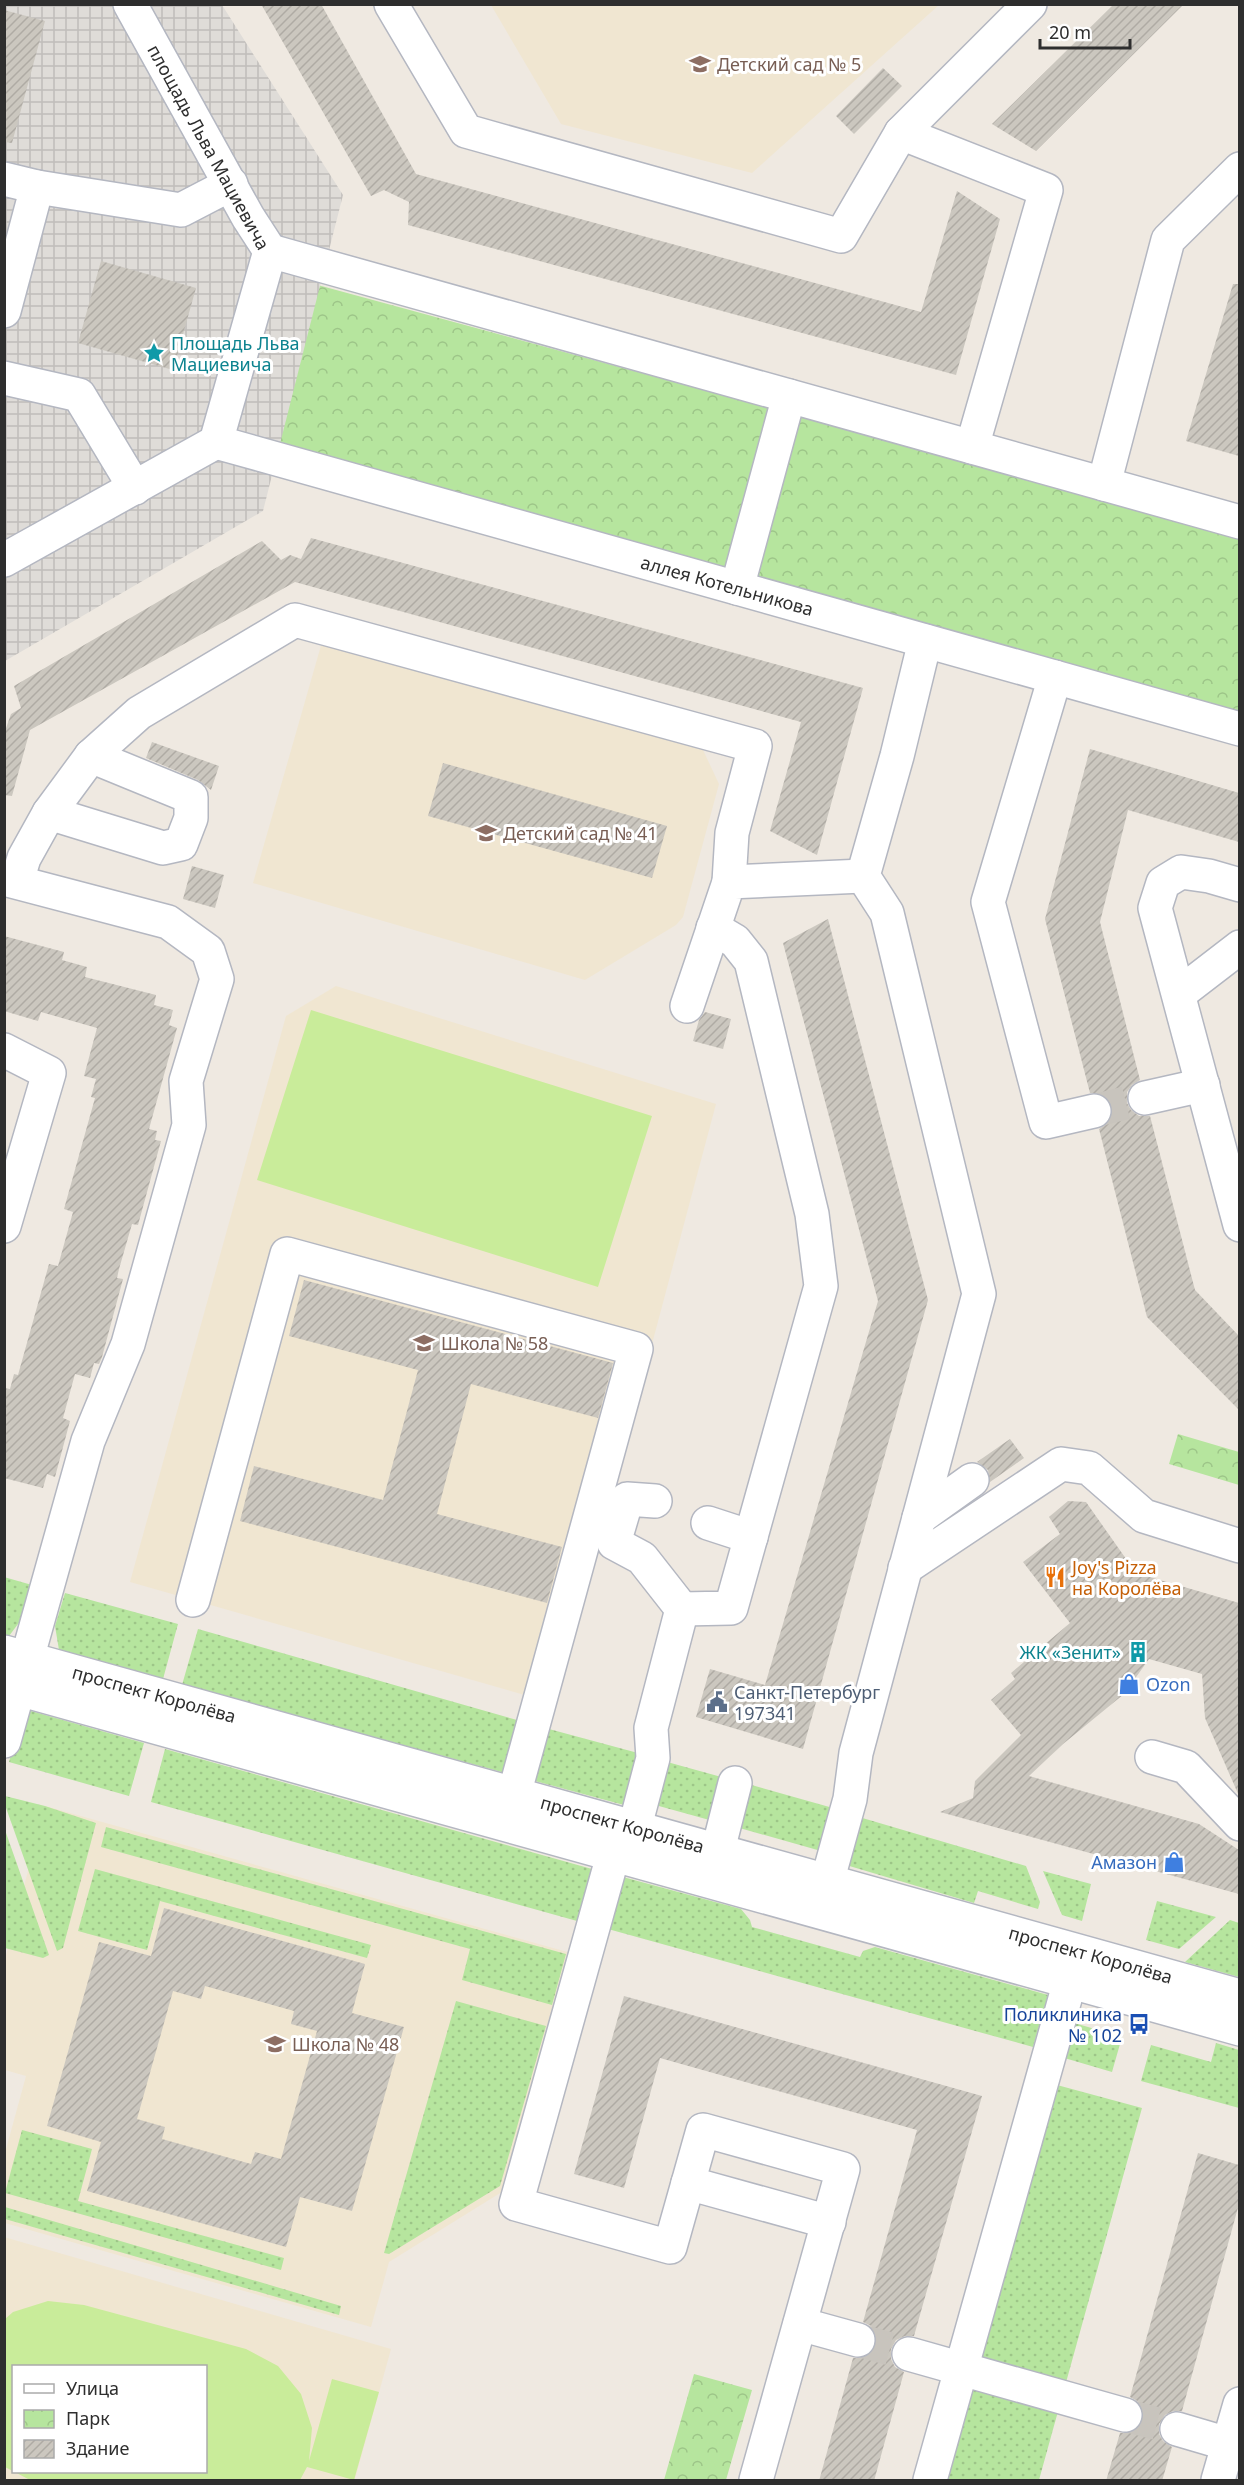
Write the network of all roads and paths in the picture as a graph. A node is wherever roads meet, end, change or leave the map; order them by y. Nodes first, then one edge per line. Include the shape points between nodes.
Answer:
1 (130, 4) edge
2 (392, 4) edge
3 (1030, 4) edge
4 (901, 133) junction
5 (1239, 169) edge
6 (4, 179) edge
7 (231, 184) junction
8 (37, 187) junction
9 (270, 251) junction
10 (4, 311) edge
11 (4, 378) edge
12 (789, 396) junction
13 (216, 441) junction
14 (972, 447) junction
15 (1104, 484) junction
16 (135, 488) junction
17 (1239, 522) edge
18 (4, 560) edge
19 (737, 588) junction
20 (925, 641) junction
21 (1055, 677) junction
22 (1239, 729) edge
23 (91, 756) junction
24 (49, 813) junction
25 (863, 876) junction
26 (11, 880) edge
27 (729, 882) junction
28 (1239, 885) edge
29 (713, 928) junction
30 (1239, 947) edge
31 (1179, 994) junction
32 (687, 1006) dead end
33 (4, 1050) edge
34 (1203, 1084) junction
35 (1145, 1098) tunnel mouth
36 (1094, 1111) tunnel mouth
37 (1239, 1225) edge
38 (4, 1226) edge
39 (972, 1480) dead end
40 (655, 1501) dead end
41 (919, 1518) junction
42 (708, 1523) dead end
43 (751, 1537) junction
44 (1239, 1546) edge
45 (905, 1568) junction
46 (193, 1600) dead end
47 (682, 1609) junction
48 (14, 1671) edge
49 (4, 1741) edge
50 (1152, 1757) dead end
51 (735, 1783) dead end
52 (514, 1794) junction
53 (506, 1824) junction
54 (1239, 1824) edge
55 (624, 1841) junction
56 (718, 1850) junction
57 (828, 1880) junction
58 (819, 1911) junction
59 (1070, 1981) junction
60 (1239, 1996) edge
61 (1239, 2029) edge
62 (688, 2183) junction
63 (829, 2222) junction
64 (800, 2324) junction
65 (858, 2340) tunnel mouth
66 (909, 2354) tunnel mouth
67 (961, 2369) junction
68 (1239, 2404) edge
69 (1125, 2415) tunnel mouth
70 (1176, 2429) tunnel mouth
71 (1228, 2444) junction
72 (756, 2481) edge
73 (930, 2481) edge
74 (1218, 2481) edge

1 - 7 street, площадь Льва Мациевича
2 - 4 street via 466,131 841,236
3 - 4 street
4 - 14 street via 1046,190
5 - 15 street via 1167,240
6 - 8 street
7 - 8 street via 181,210
7 - 9 street, площадь Льва Мациевича
8 - 10 street
9 - 12 street
9 - 13 street, площадь Льва Мациевича
11 - 16 street via 79,395
12 - 14 street
12 - 19 street
13 - 16 street
13 - 19 street, аллея Котельникова
14 - 15 street
15 - 17 street
16 - 18 street
19 - 20 street, аллея Котельникова
20 - 21 street, аллея Котельникова
20 - 25 street
21 - 22 street, аллея Котельникова
21 - 36 street via 988,902 1046,1122
23 - 24 street
23 - 24 street via 191,797 191,818 181,844 164,848
23 - 27 street via 139,713 295,620 755,746 732,833
24 - 26 street
25 - 27 street
25 - 41 street via 887,913 980,1294
26 - 48 street via 168,922 208,951 217,980 186,1081 189,1125 128,1344 88,1441
27 - 29 street
28 - 31 street via 1181,872 1163,883 1155,908
29 - 32 street
29 - 43 street via 735,941 751,961 812,1214 821,1286
30 - 31 street
31 - 34 street
33 - 38 street via 49,1073
34 - 35 street
34 - 37 street
39 - 41 street
40 - 47 street via 627,1499 614,1543 642,1558
41 - 45 street
42 - 43 street
43 - 47 street via 731,1608
44 - 45 street via 1144,1516 1089,1468 1061,1464
45 - 57 street via 855,1753 850,1800
46 - 52 street via 287,1254 636,1349
47 - 55 street via 651,1728 652,1758
48 - 49 street
48 - 52 street, проспект Королёва
48 - 53 street, проспект Королёва
50 - 54 street via 1186,1767
51 - 56 street
52 - 53 street
52 - 55 street, проспект Королёва
53 - 55 street, проспект Королёва
55 - 56 street, проспект Королёва
55 - 58 street, проспект Королёва
55 - 62 street via 516,2204 670,2247
56 - 57 street, проспект Королёва
57 - 58 street
57 - 60 street, проспект Королёва
58 - 59 street, проспект Королёва
59 - 61 street, проспект Королёва
59 - 67 street
62 - 63 street
62 - 63 street via 703,2130 843,2169
63 - 64 street
64 - 65 street
64 - 72 street
66 - 67 street
67 - 69 street
67 - 73 street
68 - 71 street
70 - 71 street
71 - 74 street

